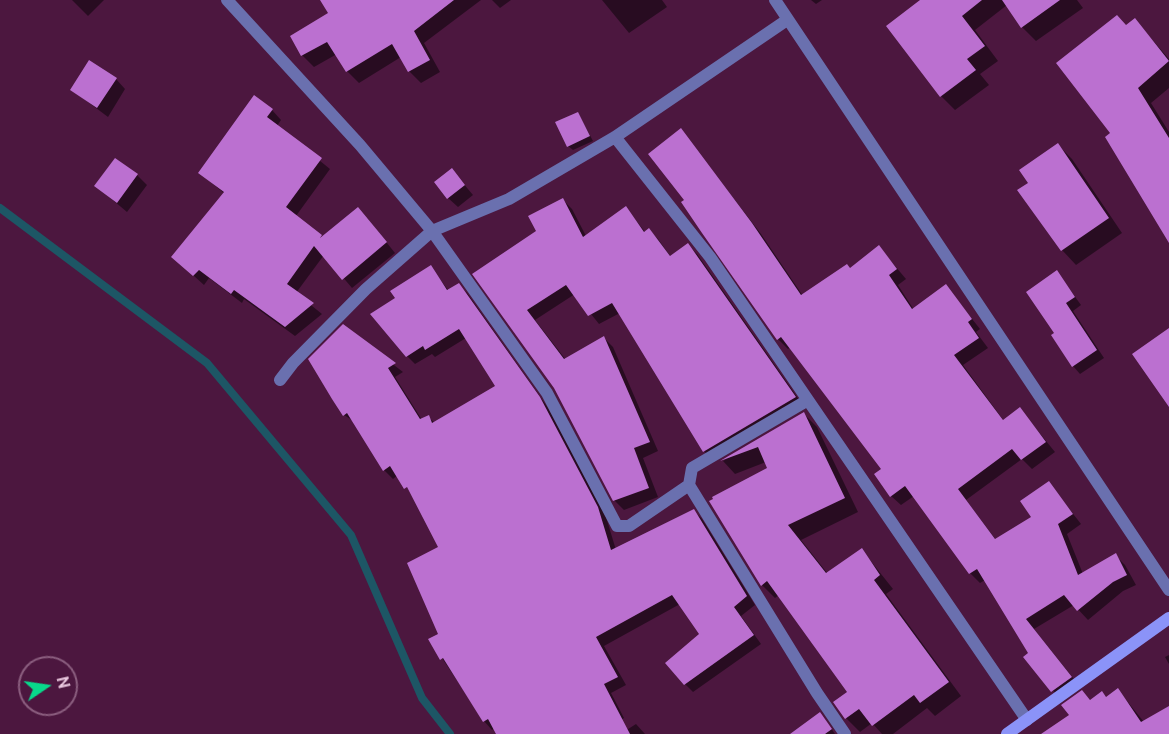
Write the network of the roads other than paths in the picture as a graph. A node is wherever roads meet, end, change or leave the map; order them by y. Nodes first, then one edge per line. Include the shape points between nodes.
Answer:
1 (227, 0) edge
2 (775, 0) edge
3 (787, 20) junction
4 (615, 137) junction
5 (432, 231) junction
6 (280, 380) dead end
7 (808, 400) junction
8 (689, 485) junction
9 (1169, 590) edge
10 (1169, 618) edge
11 (1027, 720) junction
12 (845, 734) edge
13 (1007, 734) edge

1 - 5 street via 360,144
2 - 3 street
3 - 4 street
3 - 9 street
4 - 5 street via 509,199
4 - 7 street via 710,257
5 - 6 street via 366,289
5 - 8 street via 547,393 616,526 628,526
7 - 8 street via 692,468
7 - 11 street
8 - 12 street
10 - 11 street
11 - 13 street

